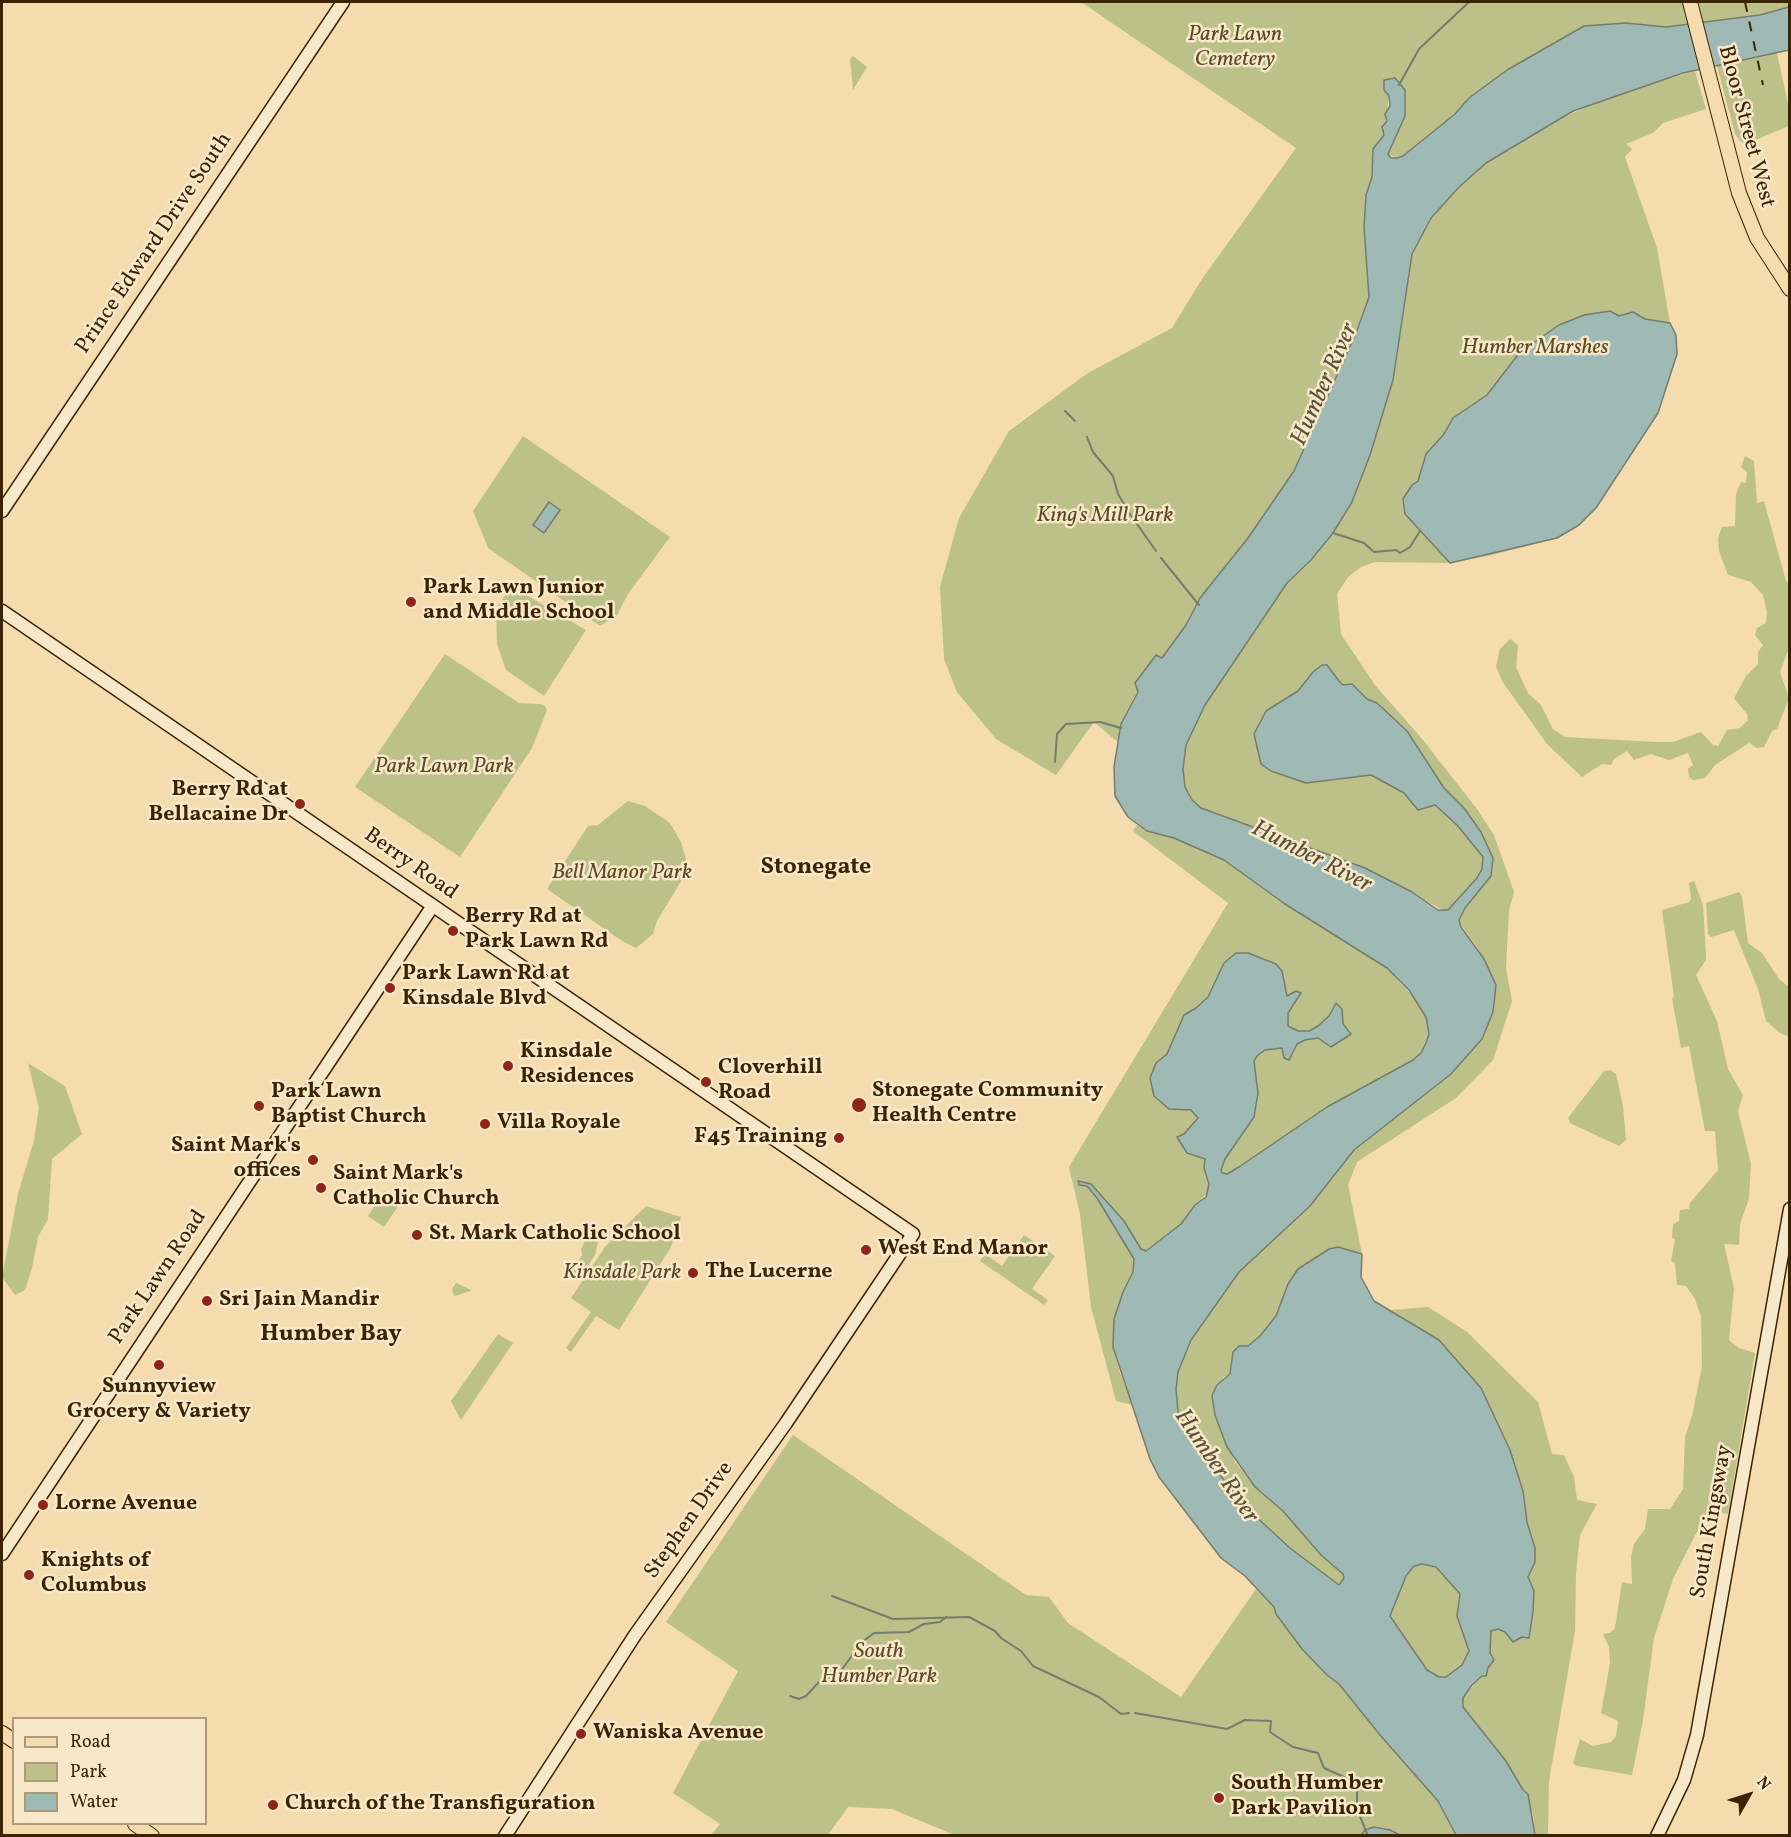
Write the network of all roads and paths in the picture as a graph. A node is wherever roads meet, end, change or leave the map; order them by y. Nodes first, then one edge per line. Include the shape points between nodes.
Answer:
1 (343, 2) edge
2 (1690, 2) edge
3 (1790, 289) edge
4 (2, 511) edge
5 (2, 611) edge
6 (432, 907) junction
7 (1790, 1209) edge
8 (914, 1234) joint
9 (2, 1554) edge
10 (136, 1825) edge
11 (152, 1836) edge
12 (505, 1836) edge
13 (1657, 1836) edge

1 - 4 street, Prince Edward Drive South
2 - 3 main road, Bloor Street West via 1748,217
5 - 6 street, Berry Road
6 - 8 street, Berry Road
6 - 9 street, Park Lawn Road
7 - 13 street, South Kingsway via 1697,1735 1678,1794
8 - 12 street, Stephen Drive via 635,1635
10 - 11 main road

